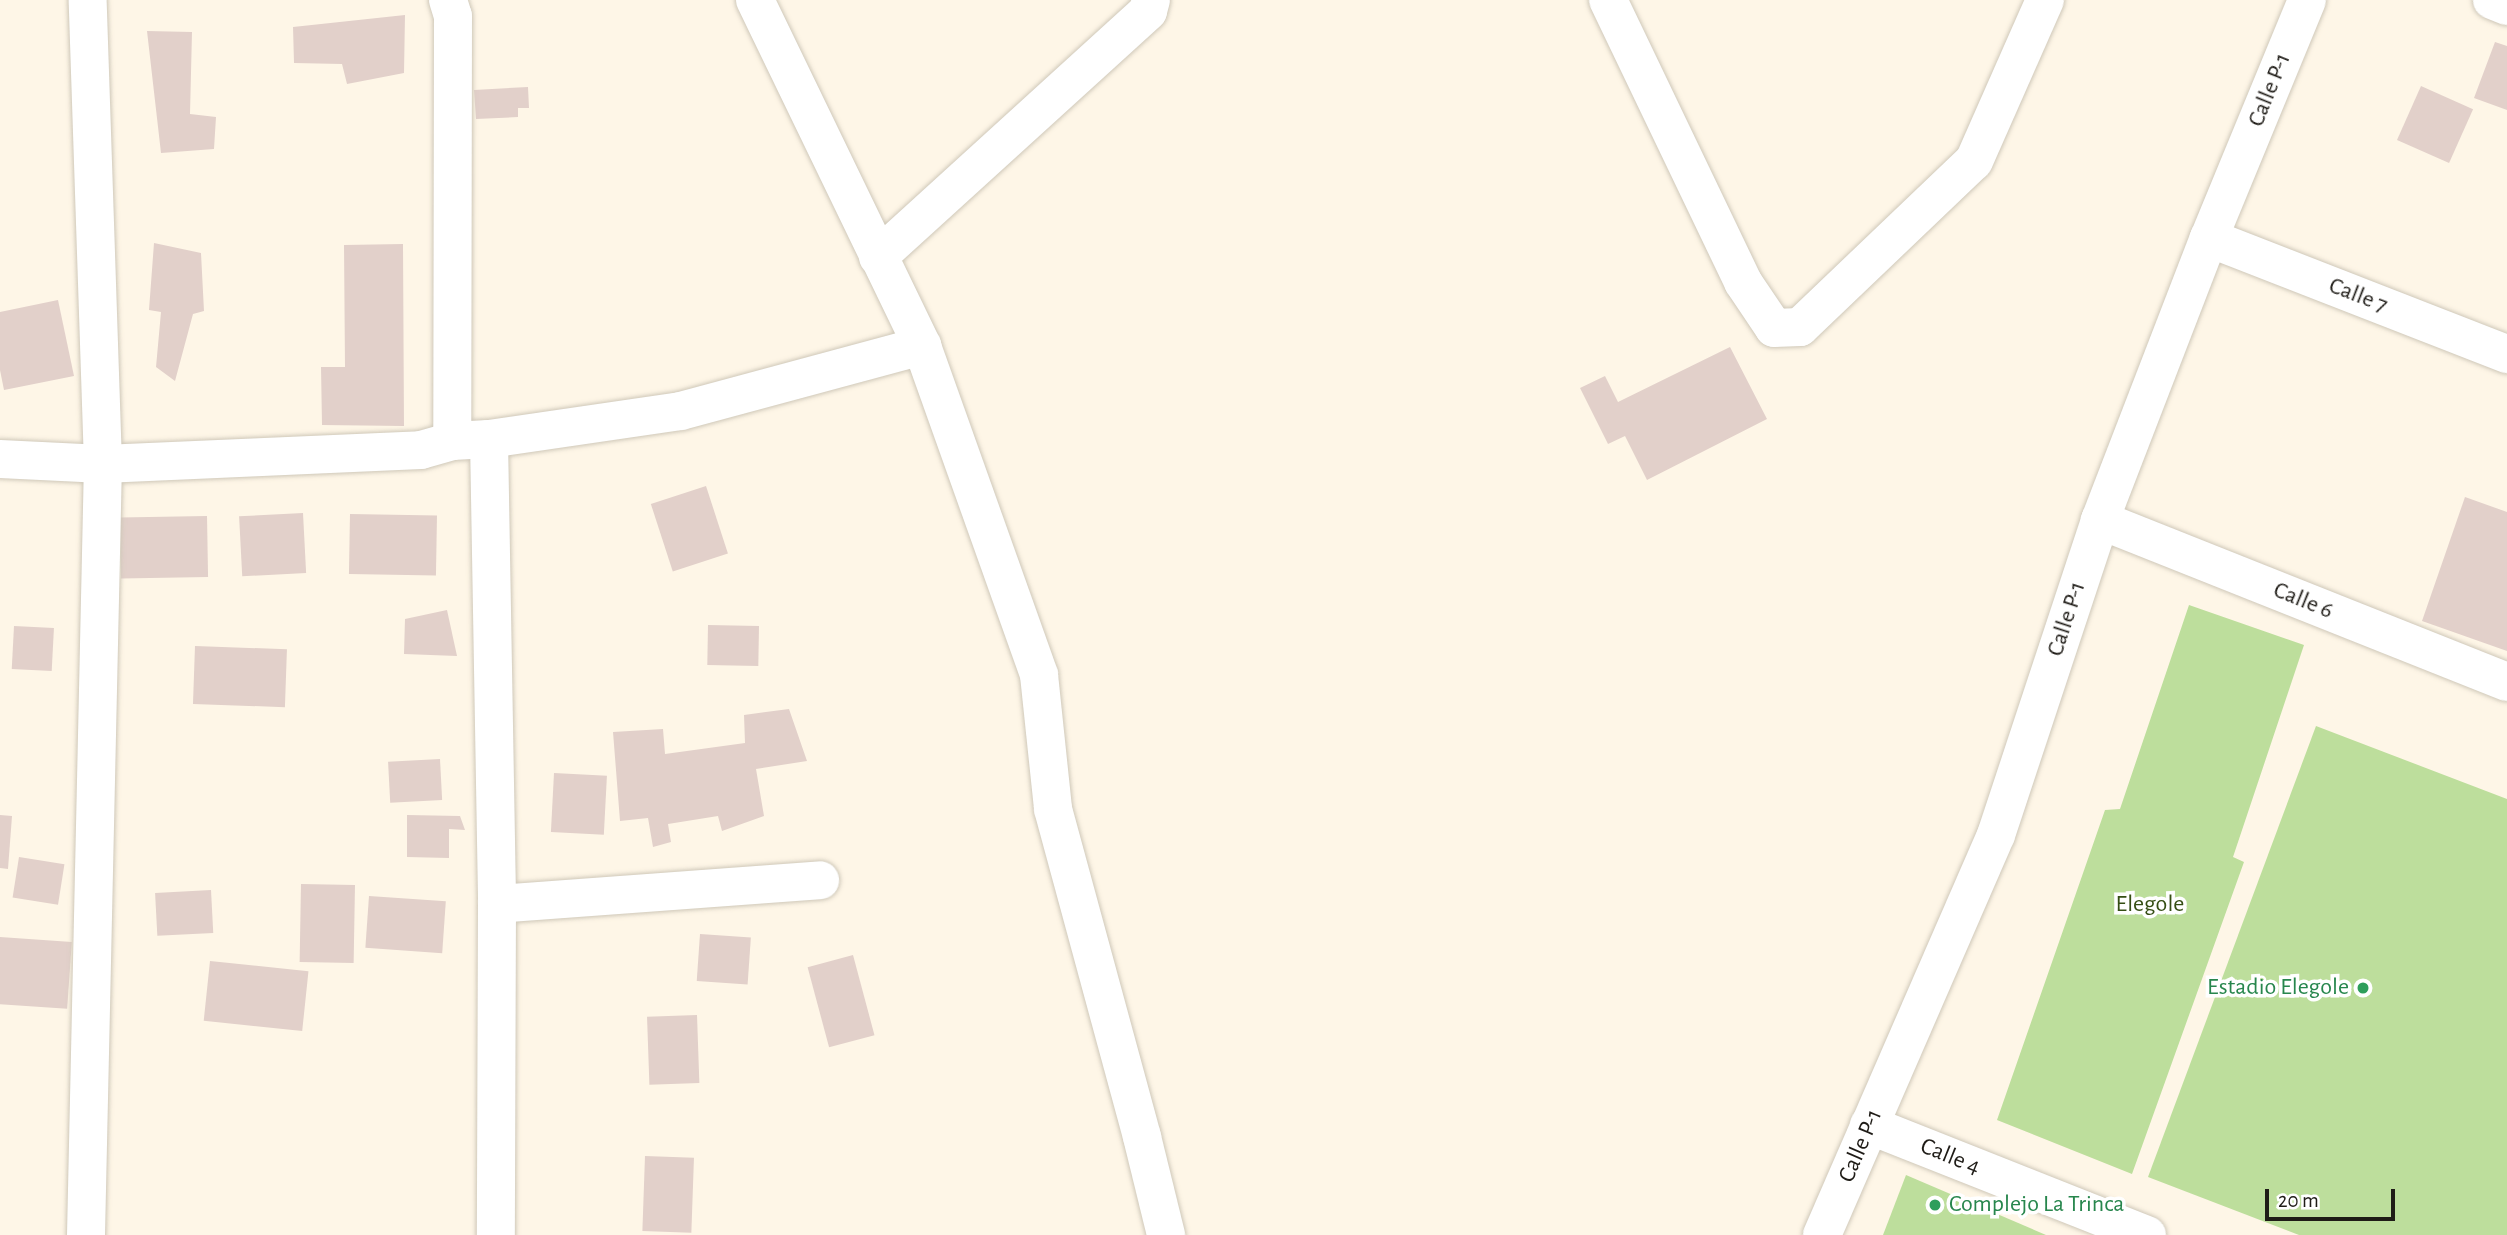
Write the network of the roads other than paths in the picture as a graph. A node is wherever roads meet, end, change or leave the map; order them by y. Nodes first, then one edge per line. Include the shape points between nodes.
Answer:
1 (88, 0) edge
2 (448, 0) edge
3 (755, 0) edge
4 (1151, 0) edge
5 (1608, 0) edge
6 (2045, 0) edge
7 (2307, 0) edge
8 (2492, 0) edge
9 (2507, 6) edge
10 (2209, 238) junction
11 (878, 257) junction
12 (922, 346) junction
13 (2507, 354) edge
14 (471, 440) junction
15 (0, 459) edge
16 (103, 464) junction
17 (2100, 520) junction
18 (2507, 682) edge
19 (820, 880) dead end
20 (497, 904) junction
21 (1870, 1125) junction
22 (86, 1235) edge
23 (496, 1235) edge
24 (1166, 1235) edge
25 (1822, 1235) edge
26 (2147, 1235) edge

1 - 16 street
2 - 14 street via 453,16
3 - 11 street
4 - 11 street via 1148,11
5 - 6 street via 1743,282 1774,328 1800,327 1973,161
7 - 10 street, Calle P-1
8 - 9 street
10 - 13 street, Calle 7
10 - 17 street, Calle P-1
11 - 12 street
12 - 14 street via 681,411
12 - 24 street via 1039,676 1053,809
14 - 16 street via 421,450
14 - 20 street
15 - 16 street
16 - 22 street
17 - 18 street, Calle 6
17 - 21 street, Calle P-1 via 1996,835
19 - 20 street
20 - 23 street
21 - 25 street, Calle P-1
21 - 26 street, Calle 4

